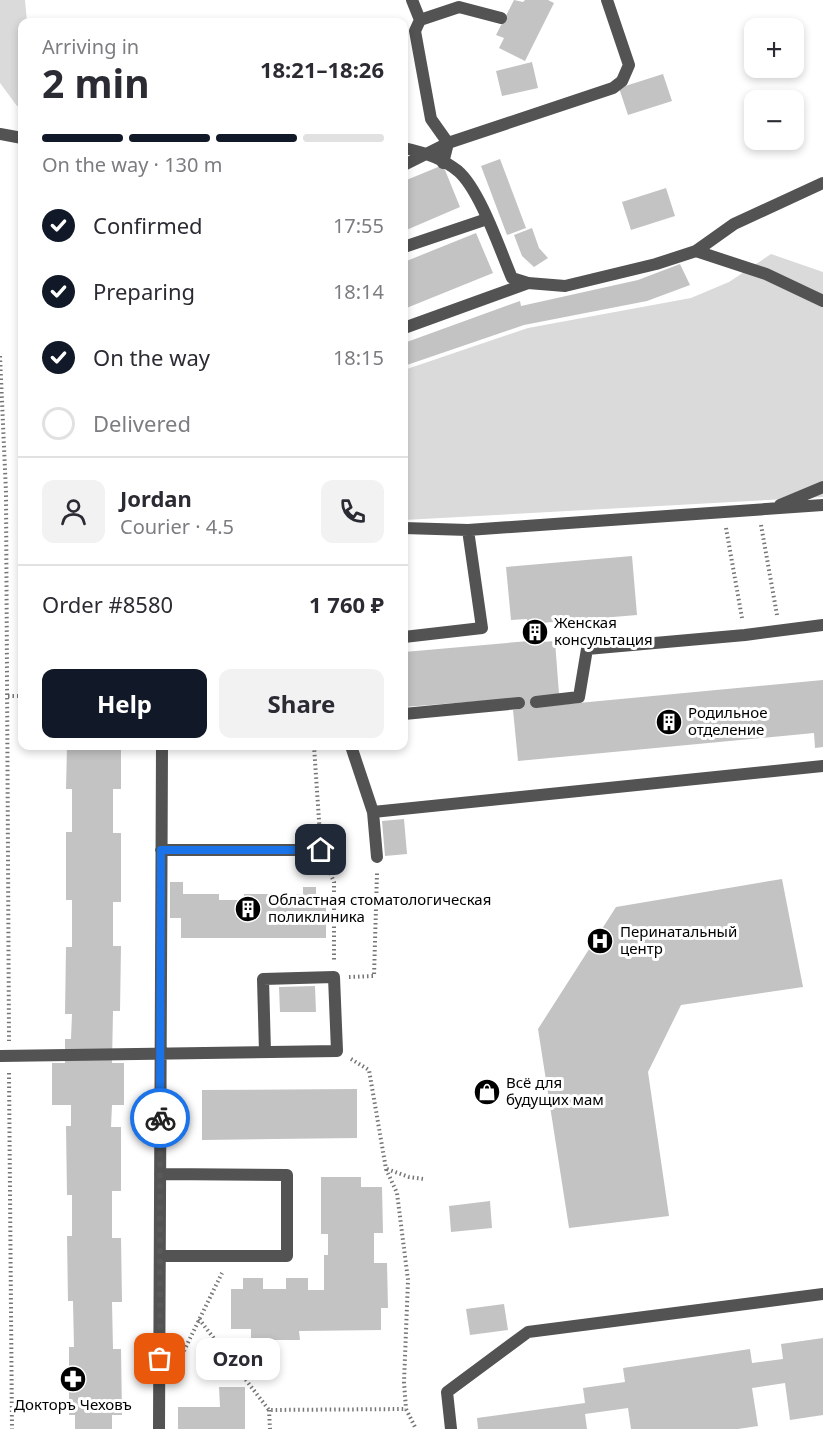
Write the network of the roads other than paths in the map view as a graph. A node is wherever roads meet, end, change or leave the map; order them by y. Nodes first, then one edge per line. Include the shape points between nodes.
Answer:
1 (411, 0) edge
2 (607, 0) edge
3 (501, 18) dead end
4 (420, 20) junction
5 (0, 134) edge
6 (18, 137) edge
7 (448, 143) junction
8 (408, 149) edge
9 (428, 153) junction
10 (408, 163) edge
11 (443, 163) junction
12 (823, 183) edge
13 (487, 219) junction
14 (408, 246) edge
15 (696, 251) junction
16 (528, 283) junction
17 (823, 301) edge
18 (408, 327) edge
19 (823, 487) edge
20 (823, 506) edge
21 (763, 510) junction
22 (408, 528) edge
23 (468, 530) junction
24 (823, 625) edge
25 (408, 637) edge
26 (536, 702) dead end
27 (519, 703) dead end
28 (408, 714) edge
29 (162, 750) edge
30 (352, 750) edge
31 (823, 766) edge
32 (373, 812) junction
33 (161, 850) junction
34 (321, 850) dead end
35 (377, 857) road end
36 (265, 1052) junction
37 (160, 1053) junction
38 (4, 1055) edge
39 (160, 1174) junction
40 (160, 1256) junction
41 (823, 1294) edge
42 (159, 1429) edge
43 (451, 1429) edge

1 - 4 street
2 - 7 street via 628,65 622,81 613,88
3 - 4 street via 459,7
4 - 7 street via 415,31 430,119
5 - 6 street
7 - 9 street
7 - 11 street
8 - 9 street
9 - 10 street
9 - 11 street
11 - 13 street via 459,172 472,188
12 - 15 street via 734,224
13 - 14 street
13 - 16 street via 512,278
15 - 16 street via 564,286
15 - 17 street via 766,273
16 - 18 street
19 - 21 street
20 - 21 street
21 - 23 street
22 - 23 street
23 - 25 street via 482,628
24 - 26 street via 587,649 579,697
27 - 28 street
29 - 33 street
30 - 32 street
31 - 32 street
32 - 35 street
33 - 34 street
33 - 37 street
36 - 36 street via 337,1051 334,977 263,979
36 - 37 street
37 - 38 street
37 - 39 street
39 - 40 street
39 - 40 street via 287,1175 287,1256
40 - 42 street
41 - 43 street via 528,1332 447,1392

